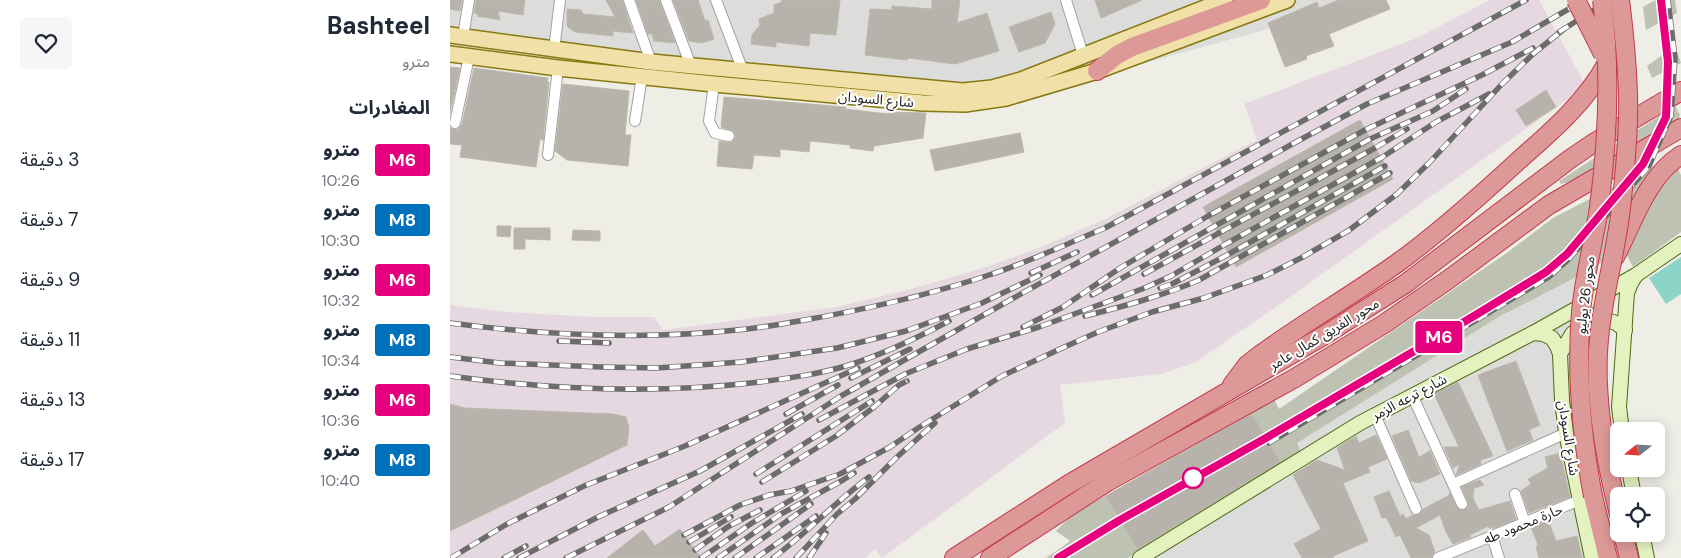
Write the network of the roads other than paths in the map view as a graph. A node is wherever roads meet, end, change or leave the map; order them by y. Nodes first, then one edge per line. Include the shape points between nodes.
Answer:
1 (469, 0) edge
2 (560, 0) edge
3 (629, 0) edge
4 (666, 0) edge
5 (716, 0) edge
6 (1066, 0) edge
7 (1225, 0) edge
8 (1262, 0) edge
9 (1288, 0) edge
10 (1576, 0) edge
11 (1602, 0) edge
12 (1620, 0) edge
13 (456, 36) edge
14 (554, 50) junction
15 (450, 54) edge
16 (1083, 55) junction
17 (468, 57) junction
18 (651, 62) junction
19 (1607, 63) junction
20 (691, 66) junction
21 (558, 68) junction
22 (743, 70) junction
23 (1097, 71) junction
24 (642, 76) junction
25 (714, 84) junction
26 (1681, 91) edge
27 (635, 121) dead end
28 (455, 123) dead end
29 (1681, 128) edge
30 (729, 136) dead end
31 (548, 155) dead end
32 (1681, 155) edge
33 (1681, 244) edge
34 (1611, 264) junction
35 (1636, 275) junction
36 (1625, 330) junction
37 (1533, 332) junction
38 (1560, 354) junction
39 (1228, 392) junction
40 (1412, 395) junction
41 (1375, 415) junction
42 (1621, 422) edge
43 (1566, 433) junction
44 (1453, 484) junction
45 (1612, 487) edge
46 (1514, 494) dead end
47 (1586, 498) junction
48 (1462, 504) dead end
49 (1416, 508) dead end
50 (1525, 523) junction
51 (1492, 536) junction
52 (1625, 542) edge
53 (1644, 542) edge
54 (1458, 554) edge
55 (954, 558) edge
56 (990, 558) edge
57 (1140, 558) edge
58 (1438, 558) edge
59 (1499, 558) edge
60 (1592, 558) edge
61 (1608, 558) edge
62 (1628, 558) edge
63 (1647, 558) edge

1 - 13 street
2 - 14 street
3 - 18 street
4 - 20 street
5 - 22 street
6 - 16 street
7 - 16 main road, شارع السودان
8 - 23 highway via 1132,47
9 - 23 main road, شارع السودان
10 - 19 highway, bridge
11 - 19 highway, محور 26 يوليو, bridge
12 - 34 highway, محور 26 يوليو, bridge via 1628,96 1627,138
13 - 14 main road, شارع السودان
14 - 18 main road, شارع السودان
15 - 17 main road, شارع السودان
16 - 22 main road, شارع السودان via 1007,84 963,91
17 - 21 main road, شارع السودان
17 - 28 street
18 - 20 main road, شارع السودان
19 - 39 highway via 1583,98 1541,141 1423,244 1257,356
19 - 47 highway, محور 26 يوليو, bridge via 1606,138 1581,310 1578,372
20 - 22 main road, شارع السودان
21 - 24 main road, شارع السودان
21 - 31 street
23 - 25 main road, شارع السودان via 1006,98 965,104
24 - 25 main road, شارع السودان
24 - 27 street
25 - 30 street via 709,121 715,132
26 - 39 highway, محور الفريق كمال عامر via 1570,159 1405,284
29 - 56 highway, محور الفريق كمال عامر via 1549,205 1416,302 1340,352 1107,482
32 - 34 highway, bridge via 1667,164 1653,182
33 - 35 street, شارع ترعه الزمر
34 - 45 highway, محور 26 يوليو, bridge via 1599,340 1598,369 1602,428
35 - 36 street via 1627,293
35 - 37 street, شارع ترعه الزمر
36 - 38 street via 1607,320 1577,330
36 - 42 street
37 - 38 street via 1552,338
37 - 40 street, شارع ترعه الزمر
38 - 43 street, شارع السودان
39 - 55 highway, محور الفريق كمال عامر via 1069,484
40 - 41 street, شارع ترعه الزمر
40 - 44 street
41 - 49 street
41 - 57 street, شارع ترعه الزمر
43 - 44 street
43 - 47 street, شارع السودان
44 - 48 street
46 - 50 street
47 - 50 street, حارة محمود طه
47 - 60 street, شارع السودان
47 - 61 highway, محور 26 يوليو
50 - 51 street, حارة محمود طه
51 - 54 street, حارة محمود طه
51 - 59 street
52 - 62 highway
53 - 63 street
54 - 58 street, حارة محمود طه

